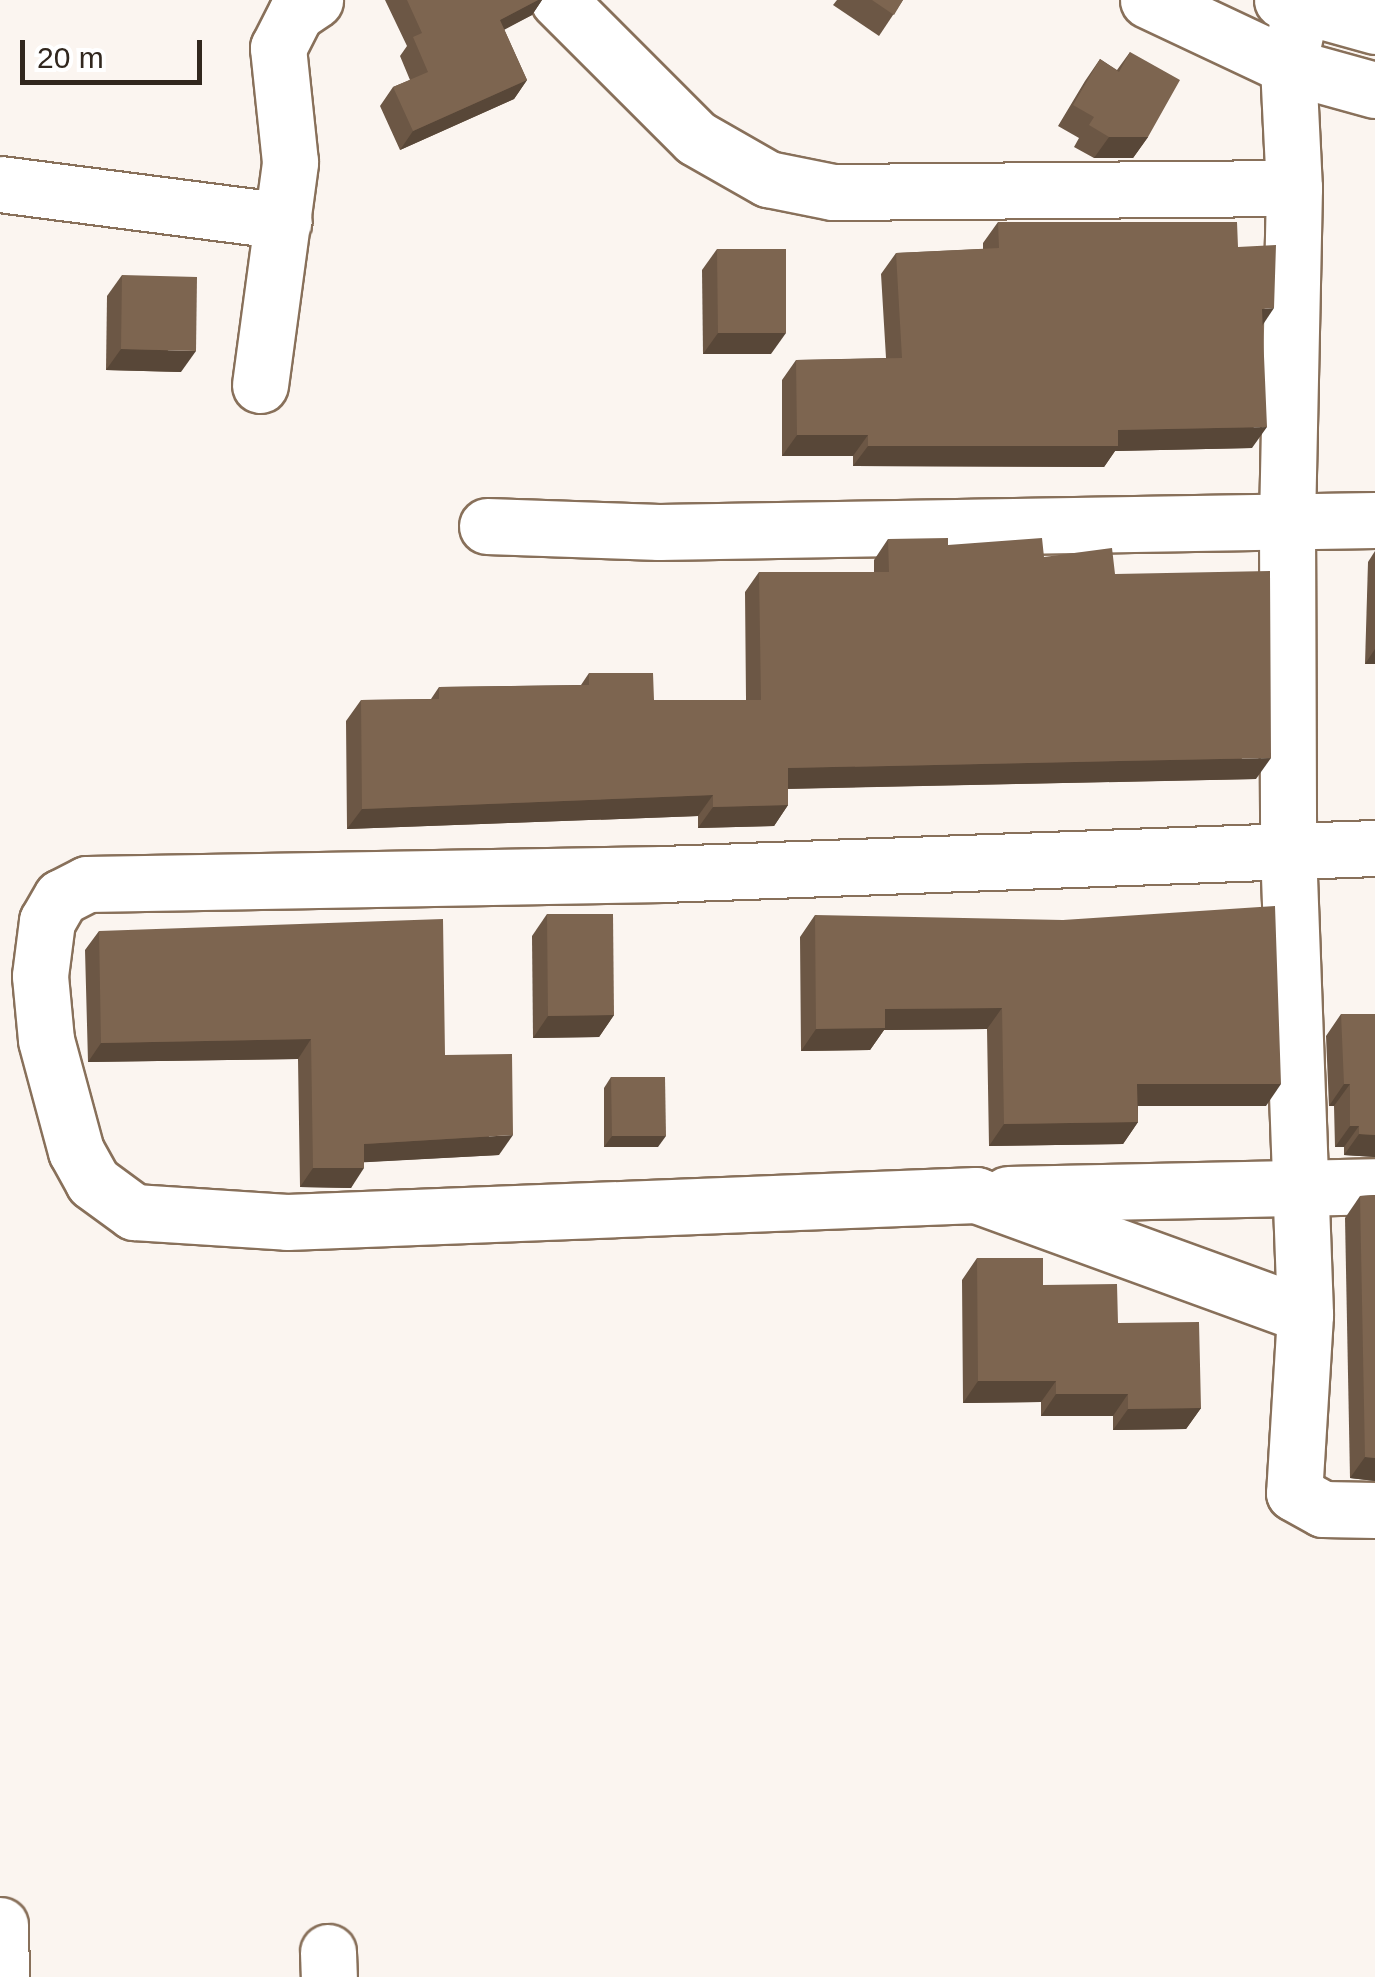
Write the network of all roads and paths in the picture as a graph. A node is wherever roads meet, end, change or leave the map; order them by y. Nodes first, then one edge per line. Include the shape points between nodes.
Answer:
1 (315, 0) edge
2 (558, 0) edge
3 (1148, 0) edge
4 (1292, 4) edge
5 (1375, 26) edge
6 (1288, 66) junction
7 (1375, 90) edge
8 (0, 184) edge
9 (1294, 188) junction
10 (284, 221) junction
11 (260, 385) dead end
12 (1375, 520) edge
13 (1287, 522) junction
14 (487, 526) dead end
15 (1375, 848) edge
16 (1288, 849) junction
17 (1375, 1186) edge
18 (1301, 1188) junction
19 (976, 1194) junction
20 (1305, 1315) junction
21 (1375, 1510) edge
22 (0, 1926) edge
23 (1, 1977) edge

1 - 10 street via 296,14 278,48 290,162
2 - 9 street via 696,138 768,179 834,192
3 - 6 street
4 - 5 street
4 - 6 street
6 - 7 street
6 - 9 street
8 - 10 street
9 - 13 street
10 - 11 street
12 - 13 street
13 - 14 street via 659,532
13 - 16 street
15 - 16 street
16 - 18 street
16 - 19 street via 663,874 88,884 61,897 46,921 40,976 57,1088 94,1182 134,1212 304,1222
17 - 18 street
18 - 19 street
18 - 20 street
19 - 20 street
20 - 21 street via 1294,1493 1323,1509
22 - 23 street

